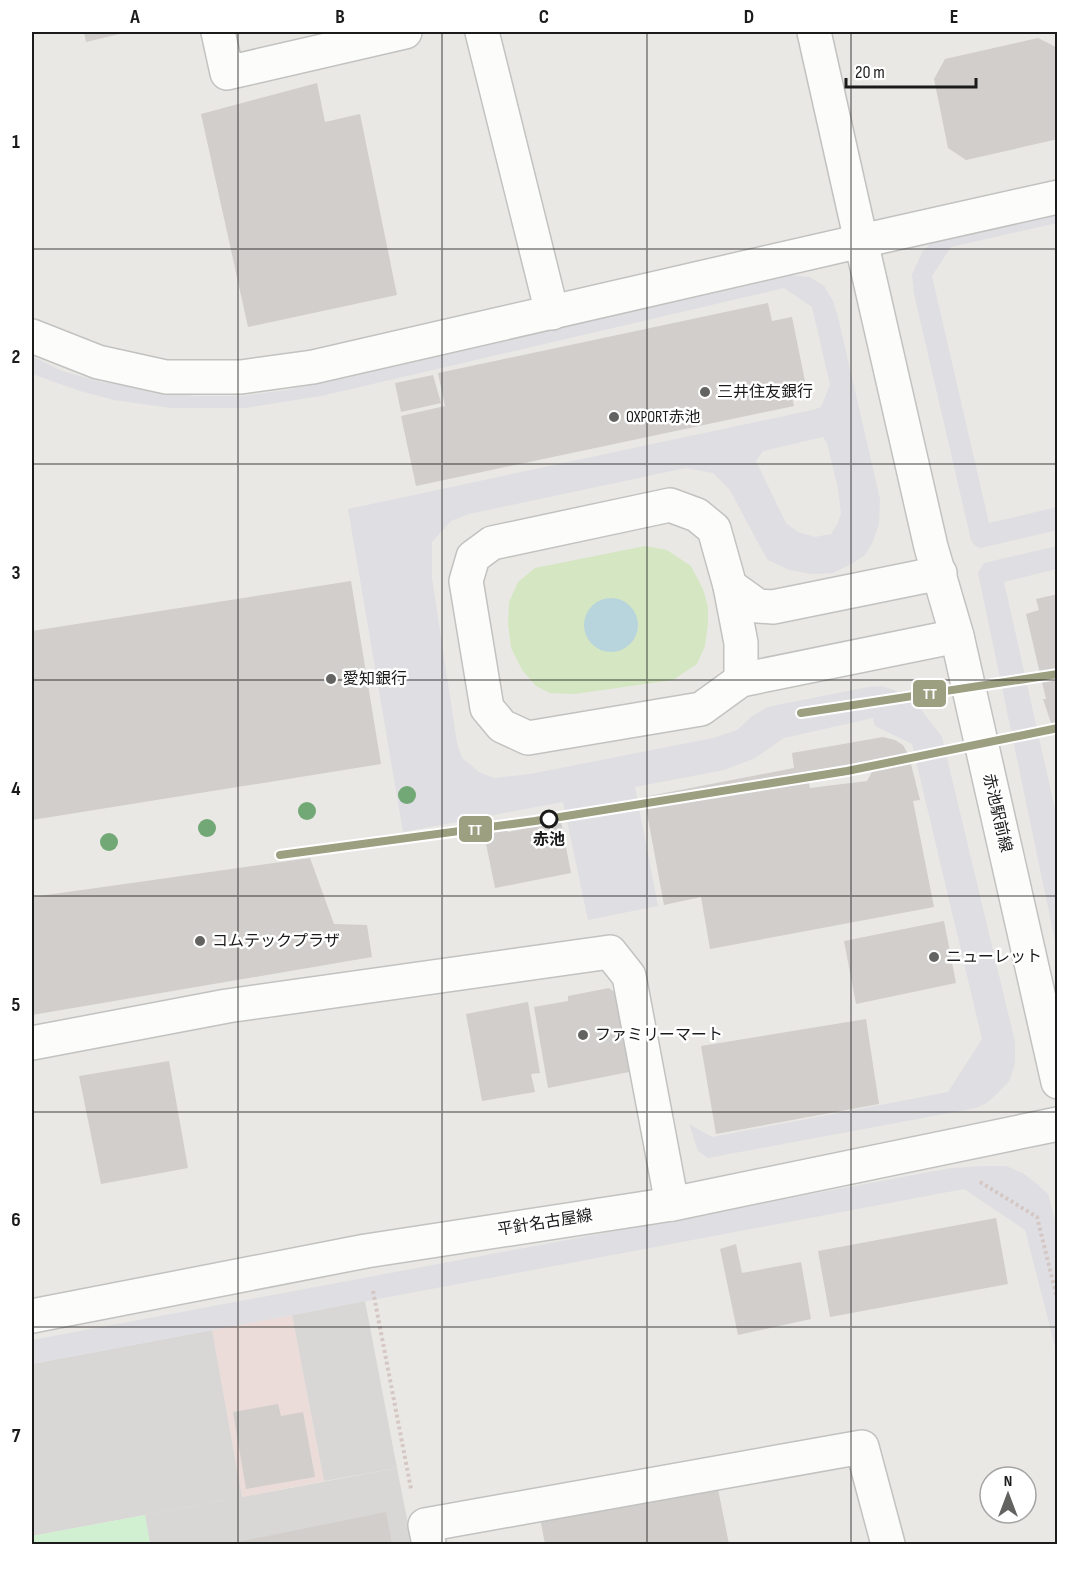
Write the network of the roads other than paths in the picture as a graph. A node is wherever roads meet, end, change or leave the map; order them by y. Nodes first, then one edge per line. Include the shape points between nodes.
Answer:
1 (218, 32) edge
2 (405, 32) edge
3 (482, 32) edge
4 (814, 32) edge
5 (1058, 197) edge
6 (861, 241) junction
7 (552, 312) junction
8 (32, 336) edge
9 (936, 560) junction
10 (730, 586) junction
11 (957, 636) junction
12 (741, 680) junction
13 (32, 1043) edge
14 (1058, 1082) edge
15 (1058, 1124) edge
16 (672, 1204) junction
17 (32, 1316) edge
18 (427, 1535) edge
19 (888, 1545) edge

1 - 2 street via 227,72
3 - 7 street
4 - 6 street, 赤池駅前線
5 - 6 street
6 - 7 street
6 - 9 street, 赤池駅前線
7 - 8 street via 314,367 241,377 166,377 98,362
9 - 10 street via 773,608 758,606
9 - 11 street, 赤池駅前線
10 - 12 street via 741,643
10 - 12 street via 714,529 697,515 670,505 492,543 473,557 466,581 488,708 502,726 528,738 701,709
11 - 12 street
11 - 14 street, 赤池駅前線
13 - 16 street via 227,1006 610,952 629,976
15 - 16 street, 平針名古屋線
16 - 17 street, 平針名古屋線 via 366,1251
18 - 19 street via 862,1447

